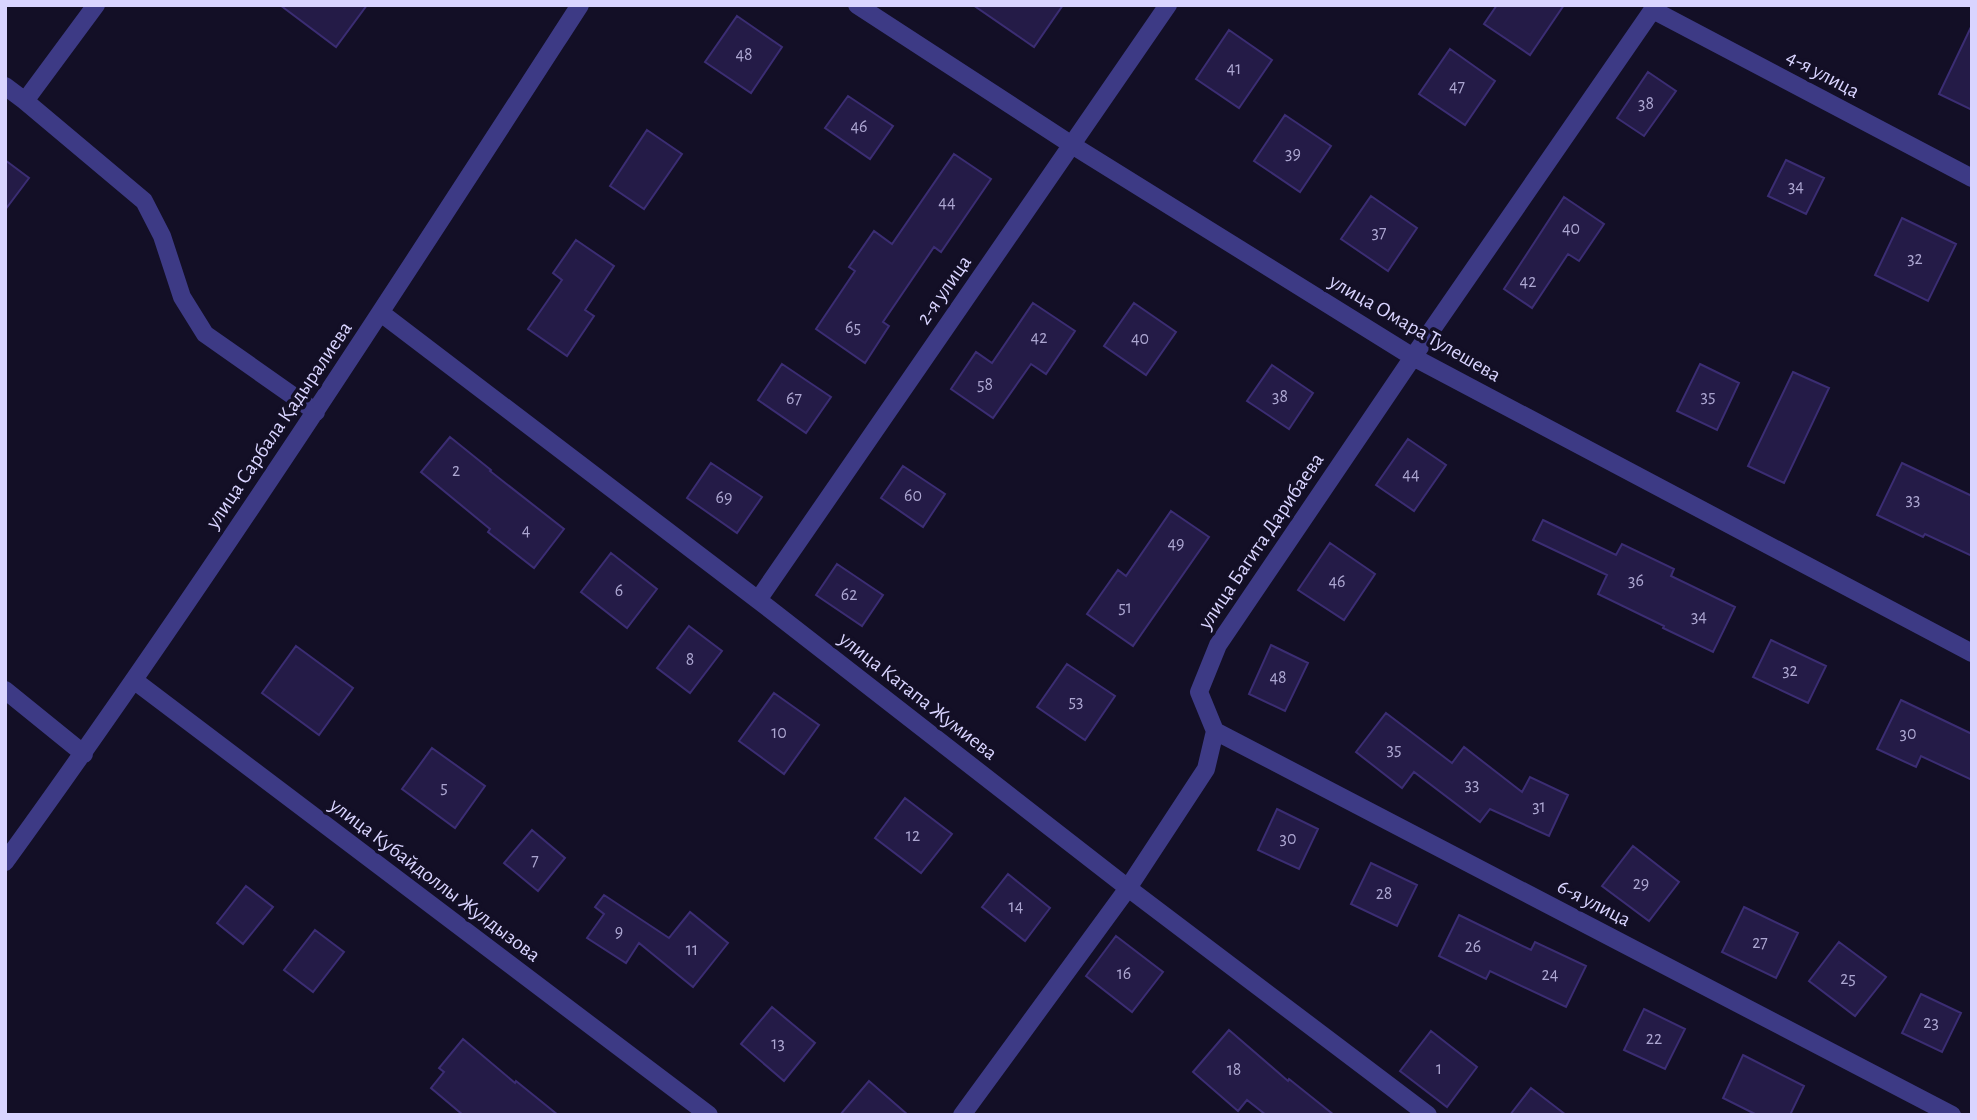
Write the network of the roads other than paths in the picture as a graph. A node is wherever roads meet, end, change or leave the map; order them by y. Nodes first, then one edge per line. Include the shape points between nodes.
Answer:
1 (96, 5) edge
2 (580, 5) edge
3 (857, 5) edge
4 (1168, 5) edge
5 (1655, 8) edge
6 (5, 86) edge
7 (25, 100) junction
8 (1072, 145) junction
9 (1972, 178) edge
10 (380, 313) junction
11 (1413, 357) junction
12 (316, 412) junction
13 (758, 600) junction
14 (1972, 653) edge
15 (135, 681) junction
16 (5, 690) edge
17 (1215, 731) junction
18 (84, 754) junction
19 (5, 862) edge
20 (1128, 888) junction
21 (709, 1115) edge
22 (962, 1115) edge
23 (1428, 1115) edge
24 (1952, 1115) edge

1 - 7 street
2 - 10 street, улица Сарбала Қадыралиева
3 - 8 street, улица Омара Тулешева
4 - 8 street, 2-я улица
5 - 9 street, 4-я улица
5 - 11 street, улица Багита Дарибаева
6 - 7 street
7 - 12 street via 144,201 162,236 182,297 205,334
8 - 11 street, улица Омара Тулешева
8 - 13 street, 2-я улица
10 - 12 street, улица Сарбала Қадыралиева
10 - 13 street, улица Катапа Жумиева
11 - 14 street, улица Омара Тулешева
11 - 17 street, улица Багита Дарибаева via 1218,645 1199,692
12 - 15 street, улица Сарбала Қадыралиева
13 - 20 street, улица Катапа Жумиева
15 - 18 street, улица Сарбала Қадыралиева
15 - 21 street, улица Кубайдоллы Жулдызова
16 - 18 street
17 - 20 street via 1206,769
17 - 24 street, 6-я улица
18 - 19 street, улица Сарбала Қадыралиева
20 - 22 street
20 - 23 street, улица Катапа Жумиева

